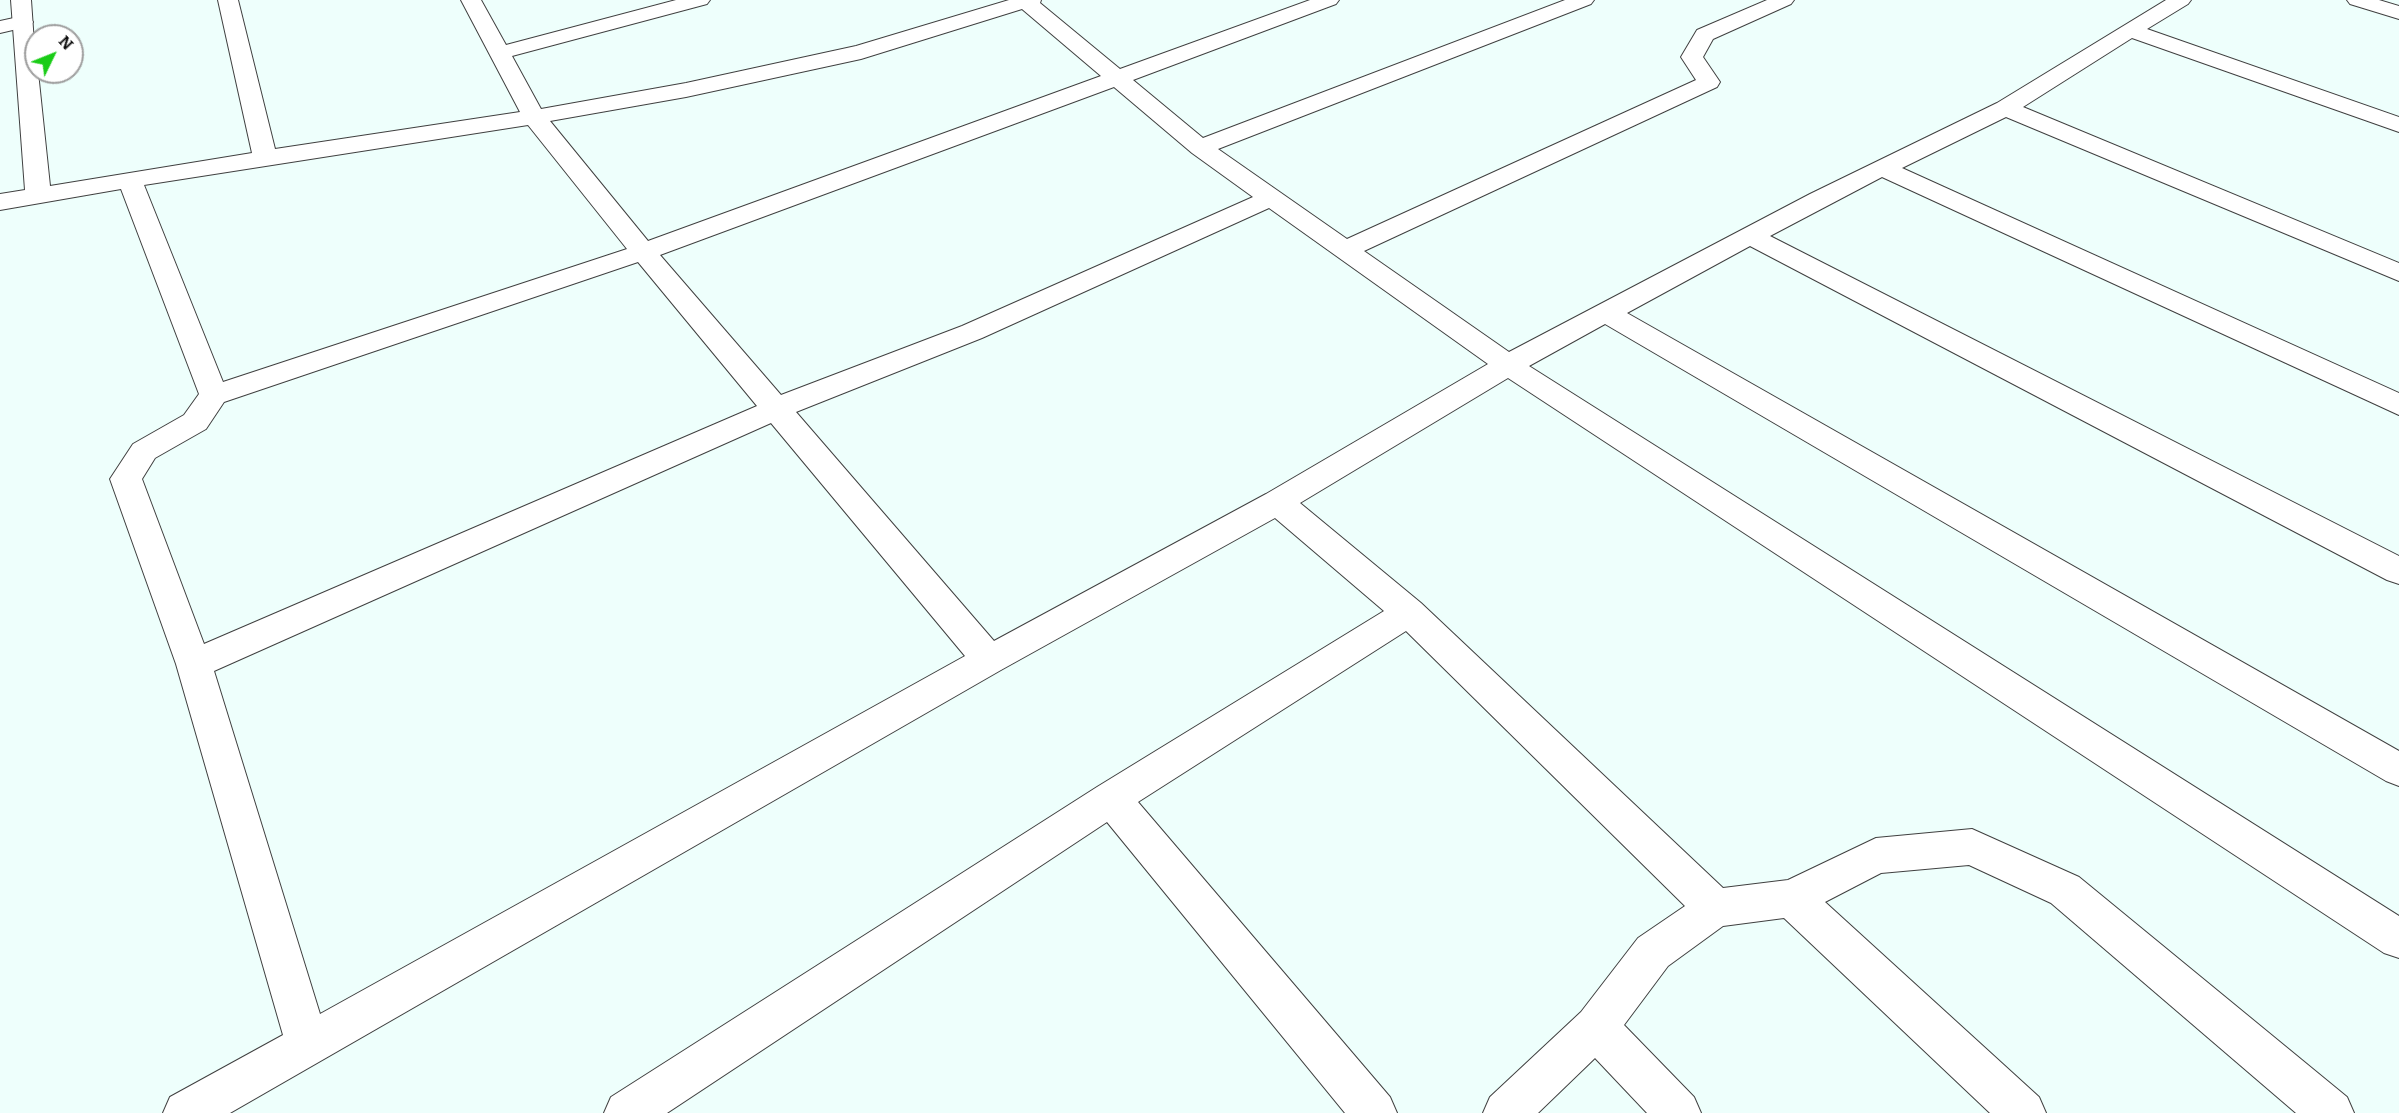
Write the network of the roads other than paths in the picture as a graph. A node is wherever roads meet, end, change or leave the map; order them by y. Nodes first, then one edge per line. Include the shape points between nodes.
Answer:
1 (228, 0) edge
2 (471, 0) edge
3 (700, 0) edge
4 (1329, 0) edge
5 (1584, 0) edge
6 (1784, 0) edge
7 (2181, 0) edge
8 (2357, 0) edge
9 (1027, 1) edge
10 (22, 11) edge
11 (2399, 13) edge
12 (0, 27) edge
13 (2130, 30) junction
14 (500, 52) junction
15 (1117, 78) junction
16 (2005, 108) junction
17 (534, 117) junction
18 (2399, 125) edge
19 (1200, 148) junction
20 (265, 158) junction
21 (1882, 168) junction
22 (130, 180) junction
23 (38, 195) junction
24 (1271, 198) junction
25 (0, 202) edge
26 (1750, 236) junction
27 (1345, 250) junction
28 (643, 252) junction
29 (2399, 273) edge
30 (1606, 313) junction
31 (1508, 365) junction
32 (214, 395) junction
33 (2399, 405) edge
34 (776, 409) junction
35 (1277, 502) junction
36 (2399, 571) edge
37 (1409, 612) junction
38 (988, 660) junction
39 (194, 664) junction
40 (2399, 770) edge
41 (1111, 799) junction
42 (1792, 898) junction
43 (1715, 908) junction
44 (2399, 939) edge
45 (1596, 1027) junction
46 (307, 1043) junction
47 (186, 1113) edge
48 (627, 1113) edge
49 (1374, 1113) edge
50 (1506, 1113) edge
51 (1678, 1113) edge
52 (2023, 1113) edge
53 (2331, 1113) edge

1 - 20 street
2 - 14 street
3 - 14 street
4 - 15 street
5 - 19 street
6 - 27 street via 1705,35 1692,57 1709,82
7 - 13 street
8 - 11 street
9 - 15 street
9 - 17 street via 861,52 686,90
10 - 12 lane
10 - 23 street
13 - 16 street
13 - 18 street
14 - 17 street
15 - 19 street
15 - 28 street
16 - 21 street
16 - 29 street
17 - 20 street
17 - 28 street
19 - 24 street
20 - 22 street
21 - 26 street
21 - 33 street
22 - 23 street
22 - 32 street
23 - 25 street
24 - 27 street
24 - 34 street via 972,332
26 - 30 street
26 - 36 street
27 - 31 street
28 - 32 street
28 - 34 street
30 - 31 street
30 - 40 street
31 - 35 street
31 - 44 street
32 - 39 street via 195,422 144,451 126,479
34 - 38 street
34 - 39 street
35 - 37 street
35 - 38 street
37 - 41 street
37 - 43 street
38 - 46 street
39 - 46 street
41 - 48 street
41 - 49 street
42 - 43 street
42 - 52 street
42 - 53 street via 1876,856 1972,847 2065,890
43 - 45 street via 1653,952
45 - 50 street
45 - 51 street
46 - 47 street

